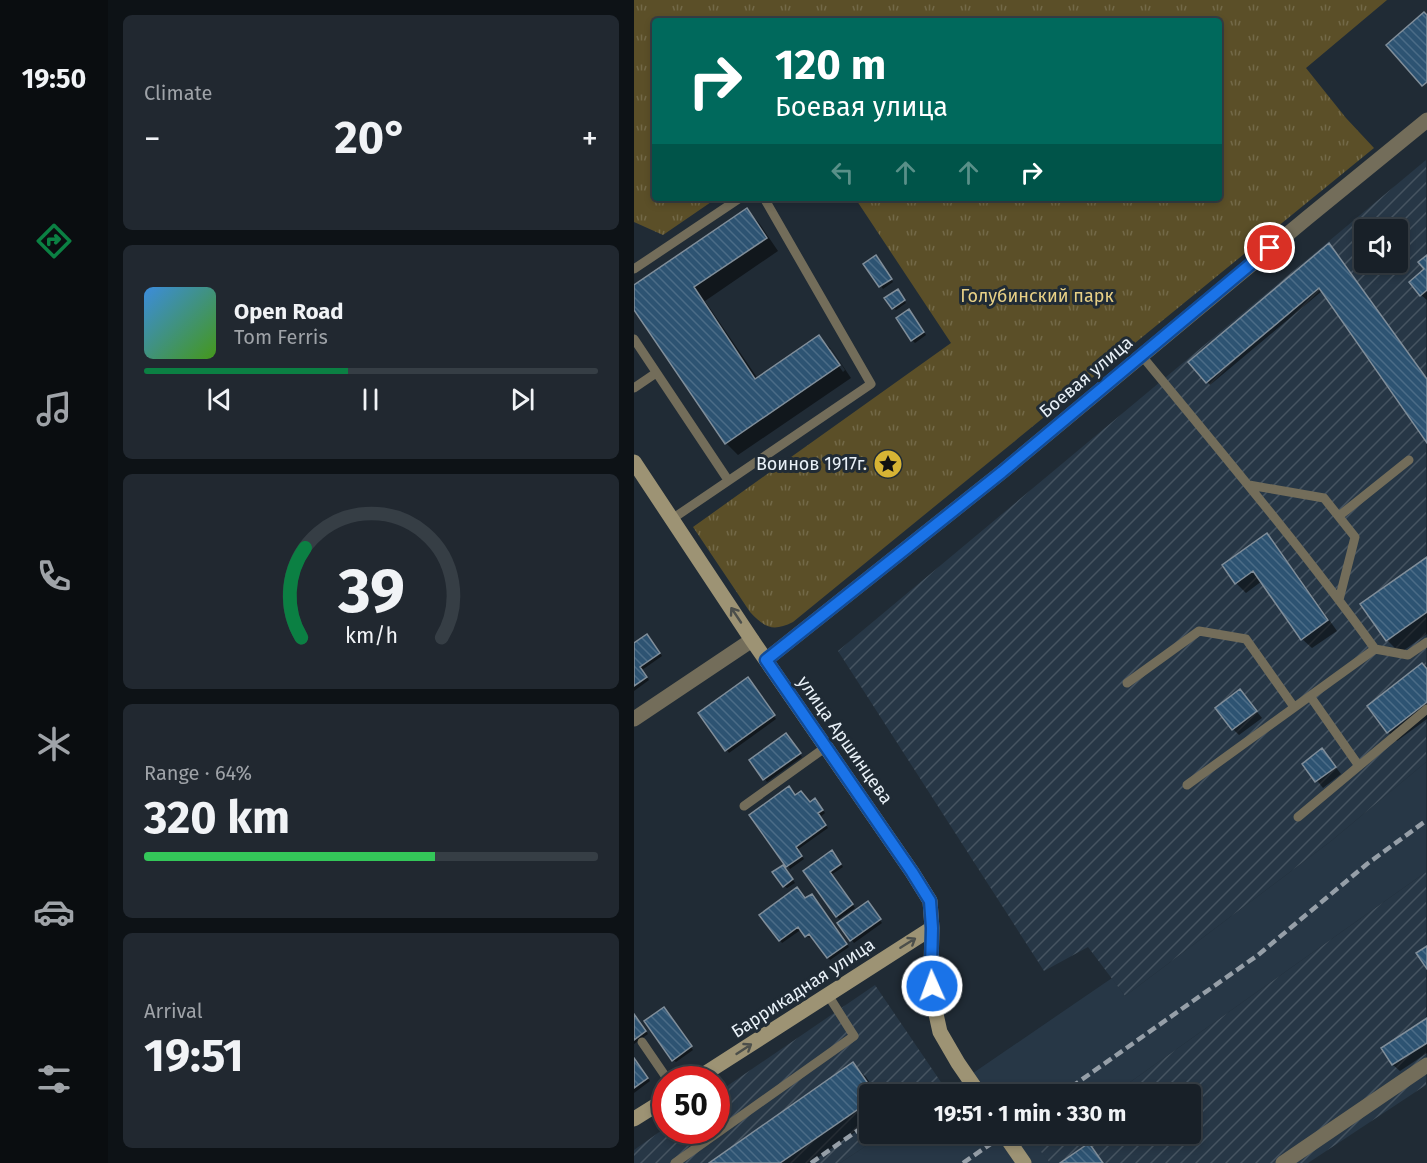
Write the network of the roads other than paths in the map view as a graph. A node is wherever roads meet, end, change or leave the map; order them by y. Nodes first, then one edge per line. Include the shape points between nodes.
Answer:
1 (1426, 120) edge
2 (736, 201) edge
3 (766, 201) edge
4 (634, 269) edge
5 (634, 339) edge
6 (1142, 356) junction
7 (656, 373) junction
8 (634, 388) edge
9 (1409, 460) dead end
10 (634, 462) edge
11 (728, 480) junction
12 (1249, 485) junction
13 (1339, 516) junction
14 (672, 519) junction
15 (1339, 600) junction
16 (752, 640) junction
17 (1426, 642) edge
18 (1375, 649) junction
19 (766, 660) junction
20 (1127, 683) dead end
21 (1309, 696) junction
22 (1294, 707) junction
23 (1426, 709) edge
24 (634, 719) edge
25 (826, 747) junction
26 (1359, 766) junction
27 (1187, 785) dead end
28 (744, 806) dead end
29 (1298, 817) dead end
30 (932, 928) junction
31 (828, 995) junction
32 (642, 1042) dead end
33 (1426, 1065) edge
34 (658, 1066) edge
35 (717, 1066) edge
36 (972, 1084) edge
37 (652, 1108) edge
38 (634, 1119) edge
39 (1011, 1144) edge
40 (675, 1163) edge
41 (1024, 1163) edge
42 (1283, 1163) edge

1 - 6 street, Боевая улица
2 - 4 lane
3 - 11 lane via 871,384
5 - 7 lane
6 - 12 lane
6 - 19 street, Боевая улица
7 - 8 lane
7 - 11 lane
9 - 13 lane
10 - 14 main road, улица Аршинцева
11 - 14 lane
12 - 13 lane via 1324,498
12 - 15 lane
13 - 15 lane via 1355,537
16 -> 14 main road, улица Аршинцева
15 - 18 lane
16 - 19 main road, улица Аршинцева
16 - 24 street
17 - 18 lane via 1408,655
18 - 21 lane
19 - 25 main road, улица Аршинцева
20 - 22 lane via 1199,631 1246,639
21 - 22 lane
21 - 26 lane
22 - 27 lane
23 - 26 lane
25 - 28 lane
25 - 30 main road, улица Аршинцева via 930,901
26 - 29 lane
31 -> 30 main road, Баррикадная улица
30 - 36 main road, улица Аршинцева via 931,968 940,1032
35 -> 31 main road, Баррикадная улица
31 - 40 lane via 854,1036
32 - 34 lane
33 - 42 street
37 - 38 main road
39 - 41 main road

